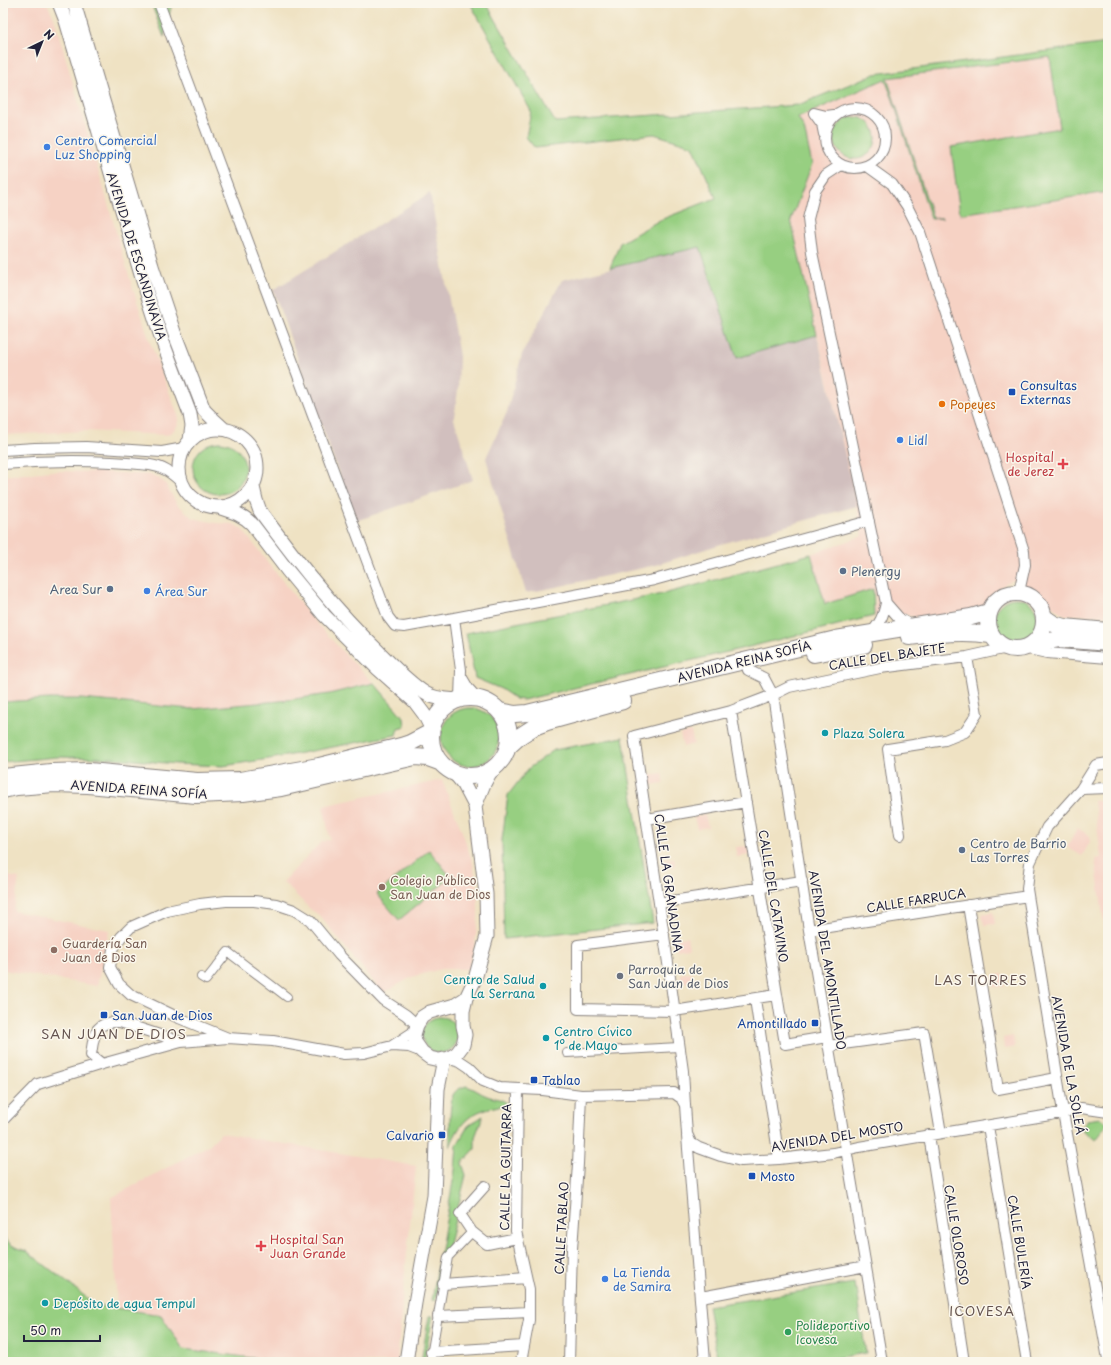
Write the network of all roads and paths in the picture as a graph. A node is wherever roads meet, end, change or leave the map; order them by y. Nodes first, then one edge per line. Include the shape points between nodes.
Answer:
1 (59, 3) edge
2 (74, 3) edge
3 (159, 3) edge
4 (834, 115) junction
5 (824, 134) junction
6 (841, 165) junction
7 (867, 166) junction
8 (224, 429) junction
9 (187, 444) junction
10 (3, 450) edge
11 (3, 464) edge
12 (180, 481) junction
13 (253, 487) junction
14 (221, 508) junction
15 (869, 520) junction
16 (1019, 592) junction
17 (886, 603) junction
18 (989, 612) junction
19 (1044, 617) junction
20 (454, 618) junction
21 (913, 626) junction
22 (1108, 631) edge
23 (871, 633) junction
24 (991, 635) junction
25 (1108, 643) edge
26 (1029, 646) junction
27 (1007, 648) junction
28 (967, 657) junction
29 (1108, 658) edge
30 (748, 670) junction
31 (461, 676) junction
32 (774, 695) junction
33 (477, 698) junction
34 (458, 700) junction
35 (500, 711) junction
36 (731, 711) junction
37 (431, 731) junction
38 (634, 736) joint
39 (509, 746) junction
40 (439, 762) junction
41 (1108, 763) edge
42 (491, 771) junction
43 (455, 774) junction
44 (3, 777) edge
45 (1108, 788) edge
46 (3, 790) edge
47 (1081, 790) junction
48 (746, 802) junction
49 (475, 806) junction
50 (646, 818) junction
51 (900, 835) dead end
52 (802, 881) junction
53 (760, 887) junction
54 (1028, 896) junction
55 (659, 903) junction
56 (968, 905) junction
57 (809, 930) junction
58 (664, 934) junction
59 (201, 977) dead end
60 (776, 995) junction
61 (287, 997) dead end
62 (466, 998) junction
63 (755, 1000) junction
64 (440, 1010) junction
65 (674, 1011) junction
66 (463, 1026) junction
67 (416, 1028) junction
68 (228, 1038) junction
69 (181, 1042) junction
70 (827, 1042) junction
71 (462, 1045) junction
72 (392, 1046) junction
73 (679, 1047) junction
74 (566, 1053) dead end
75 (424, 1054) junction
76 (446, 1059) junction
77 (102, 1064) junction
78 (469, 1068) junction
79 (1057, 1078) junction
80 (438, 1089) junction
81 (518, 1089) junction
82 (581, 1095) junction
83 (685, 1106) junction
84 (1063, 1112) junction
85 (1108, 1112) edge
86 (3, 1120) edge
87 (988, 1126) junction
88 (686, 1134) junction
89 (941, 1134) junction
90 (929, 1135) junction
91 (846, 1150) junction
92 (779, 1159) junction
93 (485, 1186) dead end
94 (472, 1232) junction
95 (518, 1238) junction
96 (866, 1266) junction
97 (526, 1278) junction
98 (443, 1284) junction
99 (701, 1298) junction
100 (529, 1312) junction
101 (438, 1316) junction
102 (524, 1346) junction
103 (431, 1352) junction
104 (1108, 1359) edge
105 (406, 1362) edge
106 (430, 1362) edge
107 (521, 1362) edge
108 (569, 1362) edge
109 (705, 1362) edge
110 (881, 1362) edge
111 (964, 1362) edge
112 (1027, 1362) edge

1 - 9 street, AVENIDA DE ESCANDINAVIA via 144,285 190,414 192,426
2 - 8 street, AVENIDA DE ESCANDINAVIA via 174,332 204,410
3 - 20 street via 388,617 395,626 404,627
4 - 5 street via 829,120
4 - 5 street via 814,114 822,124
4 - 7 street via 854,107 873,114 880,122 885,131 885,142 876,160
5 - 6 street via 824,144 828,153
6 - 7 street via 858,169
6 - 15 street via 826,175 815,191 808,219 812,252
7 - 16 street via 892,184 920,232 1024,550 1025,565
8 - 9 street, AVENIDA DE ESCANDINAVIA via 206,430 197,434
8 - 13 street, AVENIDA DE ESCANDINAVIA via 244,438 251,446 258,466
9 - 10 street via 162,452 86,447
9 - 12 street, AVENIDA DE ESCANDINAVIA via 180,458
11 - 12 street via 88,461 150,465 169,471
12 - 14 street via 196,501
13 - 14 street, AVENIDA DE ESCANDINAVIA via 240,501
13 - 34 street via 260,511 313,581 362,636 426,693 439,698
14 - 37 street via 238,513 252,524 324,615 357,650 415,702 424,714
15 - 17 street
15 - 20 street via 654,580
16 - 18 main road via 1011,592 997,599
16 - 19 main road via 1036,600 1042,608
17 - 21 street via 900,619
17 - 23 street via 883,616
18 - 21 main road, AVENIDA REINA SOFÍA
18 - 24 main road via 988,624
19 - 22 main road via 1064,627
19 - 26 main road via 1042,632
20 - 31 street
21 - 23 main road, AVENIDA REINA SOFÍA
23 - 35 main road, AVENIDA REINA SOFÍA via 836,639 527,713
24 - 27 main road
24 - 30 main road, AVENIDA REINA SOFÍA via 953,632 902,638
25 - 26 main road via 1060,639
26 - 27 main road
26 - 29 street via 1047,653
27 - 28 street, CALLE DEL BAJETE
28 - 32 street, CALLE DEL BAJETE via 880,668 789,687
28 - 51 street via 977,714 965,732 945,740 888,749
30 - 32 street, AVENIDA DEL AMONTILLADO via 764,678
30 - 39 main road, AVENIDA REINA SOFÍA via 547,722 534,727
31 - 33 street
31 - 34 street
32 - 36 street, CALLE DEL BAJETE
32 - 52 street, AVENIDA DEL AMONTILLADO
33 - 34 main road, AVENIDA REINA SOFÍA
33 - 35 main road, AVENIDA REINA SOFÍA via 490,703
34 - 37 main road, AVENIDA REINA SOFÍA via 440,711
35 - 39 main road via 507,722
36 - 38 street, CALLE DEL BAJETE
36 - 48 street, CALLE DEL CATAVINO
37 - 40 main road, AVENIDA REINA SOFÍA via 432,750
37 - 44 main road, AVENIDA REINA SOFÍA via 410,743 386,750 319,766 240,780 146,777 89,771
38 - 50 street, CALLE LA GRANADINA
39 - 42 main road, AVENIDA REINA SOFÍA via 504,758
40 - 43 main road, AVENIDA REINA SOFÍA
40 - 46 main road, AVENIDA REINA SOFÍA via 415,757 282,788 243,793 196,795 88,784 54,784
41 - 47 street, AVENIDA DE LA SOLEÁ via 1096,765
42 - 43 main road, AVENIDA REINA SOFÍA via 473,777
42 - 49 street
43 - 49 street
45 - 47 street
47 - 54 street, AVENIDA DE LA SOLEÁ via 1046,827 1030,863
48 - 50 street
48 - 53 street, CALLE DEL CATAVINO
49 - 62 street via 486,894 487,936 475,979
50 - 55 street, CALLE LA GRANADINA
52 - 53 street
52 - 57 street, AVENIDA DEL AMONTILLADO
53 - 55 street
53 - 60 street, CALLE DEL CATAVINO
54 - 56 street, CALLE FARRUCA
54 - 79 street, AVENIDA DE LA SOLEÁ
55 - 58 street, CALLE LA GRANADINA
56 - 57 street, CALLE FARRUCA
56 - 79 street via 998,1089
57 - 70 street, AVENIDA DEL AMONTILLADO
58 - 65 street, CALLE LA GRANADINA
58 - 65 street via 578,946 578,1009
59 - 61 street via 206,980 228,952
60 - 63 street
60 - 70 street, CALLE DEL CATAVINO via 785,1044
62 - 64 street
62 - 66 street
63 - 65 street
63 - 92 street
64 - 66 street via 450,1012
64 - 67 street via 422,1017
65 - 73 street, CALLE LA GRANADINA
66 - 71 street via 465,1036
67 - 68 street via 406,1016 383,1000 339,955 310,920 294,910 254,901 226,901 167,911 131,927 113,949 110,968 119,984 131,995
67 - 72 street
67 - 75 street via 415,1042
68 - 69 street
68 - 72 street via 273,1041 344,1054 364,1053
69 - 77 street
69 - 77 street via 120,1022 103,1024 94,1036 91,1055
70 - 89 street via 924,1033
70 - 91 street, AVENIDA DEL AMONTILLADO
71 - 76 street via 457,1053
71 - 78 street
72 - 75 street via 409,1047
73 - 74 street
73 - 83 street, CALLE LA GRANADINA
75 - 76 street via 430,1058
75 - 80 street via 434,1072
76 - 78 street via 460,1061
76 - 80 street
77 - 86 street via 38,1084
78 - 81 street via 483,1081 500,1088
79 - 84 street, AVENIDA DE LA SOLEÁ
80 - 105 street via 434,1196
81 - 82 street
81 - 95 street, CALLE LA GUITARRA
82 - 83 street via 674,1093
82 - 108 street, CALLE TABLAO via 572,1249
83 - 88 street
84 - 85 street, AVENIDA DEL MOSTO via 1081,1108
84 - 87 street, AVENIDA DEL MOSTO
84 - 104 street, AVENIDA DE LA SOLEÁ
87 - 89 street, AVENIDA DEL MOSTO
87 - 112 street, CALLE BULERÍA
88 - 92 street, AVENIDA DEL MOSTO via 691,1143 721,1156 741,1161
88 - 99 street
89 - 90 street, AVENIDA DEL MOSTO
90 - 91 street, AVENIDA DEL MOSTO
90 - 111 street, CALLE OLOROSO
91 - 92 street, AVENIDA DEL MOSTO
91 - 96 street, AVENIDA DEL AMONTILLADO
93 - 94 street via 460,1214
94 - 95 street via 487,1244
94 - 98 street via 448,1257
95 - 97 street, CALLE LA GUITARRA
96 - 99 street
96 - 110 street, AVENIDA DEL AMONTILLADO
97 - 98 street
97 - 100 street, CALLE LA GUITARRA via 529,1289
98 - 101 street
99 - 109 street
100 - 101 street
100 - 102 street, CALLE LA GUITARRA
101 - 103 street
102 - 103 street
102 - 107 street, CALLE LA GUITARRA
103 - 106 street

